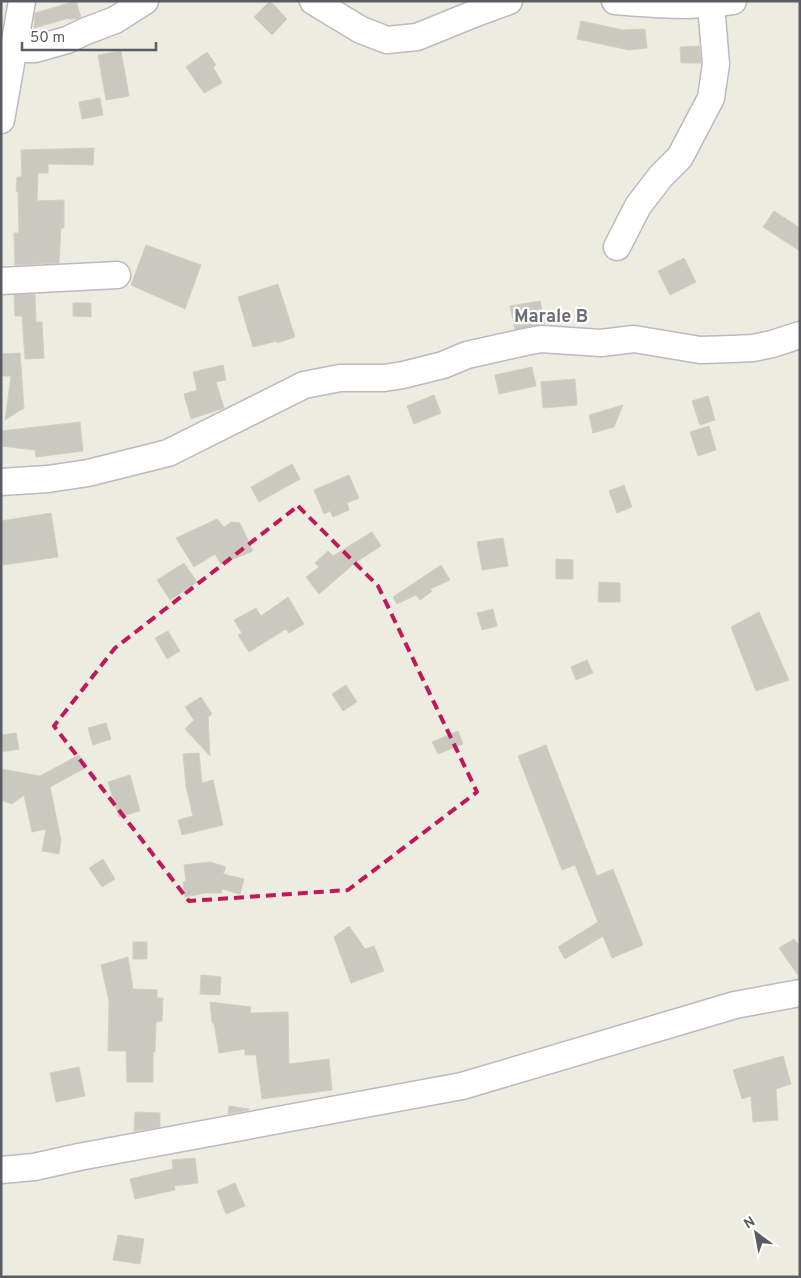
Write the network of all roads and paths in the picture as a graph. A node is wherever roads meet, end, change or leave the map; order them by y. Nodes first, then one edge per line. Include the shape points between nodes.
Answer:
1 (22, 1) edge
2 (145, 1) edge
3 (313, 1) edge
4 (509, 1) edge
5 (615, 1) edge
6 (722, 3) edge
7 (13, 49) junction
8 (1, 120) edge
9 (616, 247) dead end
10 (117, 275) dead end
11 (1, 281) edge
12 (800, 335) edge
13 (1, 482) edge
14 (800, 993) edge
15 (1, 1170) edge

1 - 7 street
2 - 7 street via 115,20 67,40 36,49
3 - 4 street via 361,30 387,40 417,38
5 - 6 street via 670,5
6 - 9 street via 711,98 680,157 638,206
7 - 8 street
10 - 11 street
12 - 13 street via 753,348 724,350 683,348 634,338 601,343 541,339 384,378 340,378 304,386 168,453 88,473
14 - 15 street via 735,1005 462,1086 34,1167

